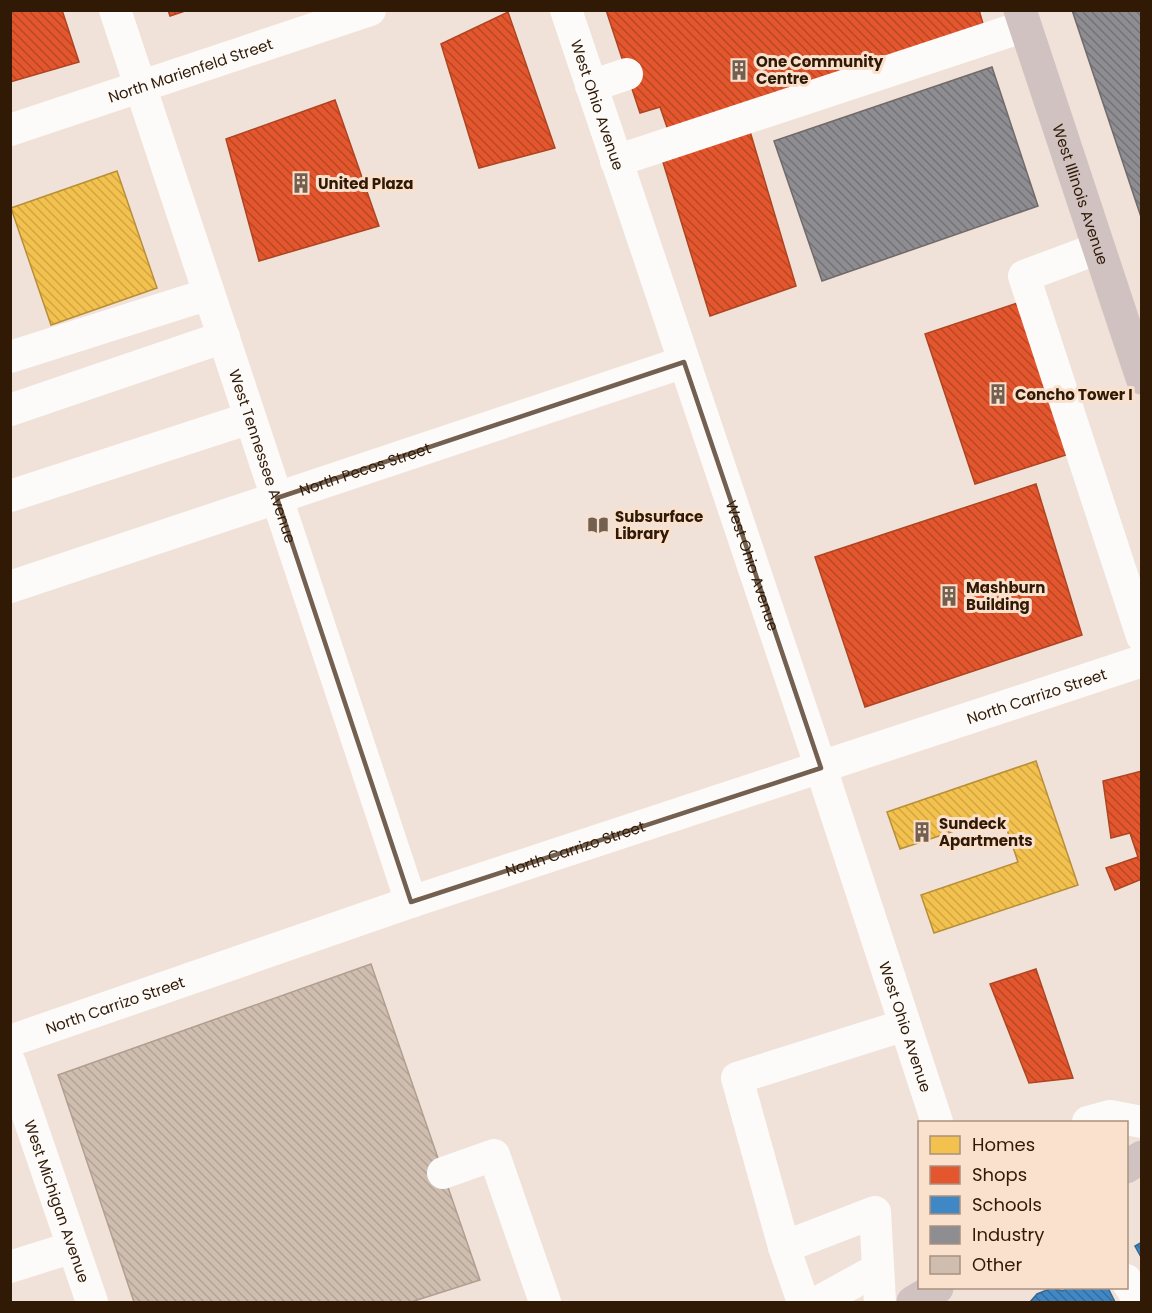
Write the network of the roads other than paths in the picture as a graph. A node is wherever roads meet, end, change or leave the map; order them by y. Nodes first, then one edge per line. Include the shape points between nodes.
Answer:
1 (116, 10) edge
2 (566, 10) edge
3 (368, 11) edge
4 (1022, 18) edge
5 (627, 74) dead end
6 (591, 86) junction
7 (140, 87) junction
8 (10, 130) edge
9 (616, 161) junction
10 (1098, 248) junction
11 (209, 294) junction
12 (224, 337) junction
13 (10, 357) edge
14 (684, 362) junction
15 (1142, 378) edge
16 (10, 410) edge
17 (250, 418) junction
18 (10, 496) edge
19 (277, 498) junction
20 (10, 587) edge
21 (1142, 636) edge
22 (1142, 661) edge
23 (821, 768) junction
24 (411, 902) junction
25 (905, 1025) junction
26 (10, 1041) edge
27 (10, 1064) edge
28 (937, 1121) edge
29 (1092, 1121) edge
30 (1142, 1122) edge
31 (1142, 1157) edge
32 (1128, 1166) edge
33 (443, 1173) dead end
34 (73, 1247) junction
35 (784, 1247) junction
36 (10, 1267) edge
37 (878, 1269) junction
38 (92, 1302) edge
39 (545, 1302) edge
40 (802, 1302) edge
41 (818, 1302) edge
42 (880, 1302) edge

1 - 7 street, West Tennessee Avenue
2 - 6 street, West Ohio Avenue
3 - 7 street, North Marienfeld Street
4 - 9 street
4 - 10 main road, West Illinois Avenue
5 - 6 street
6 - 9 street, West Ohio Avenue
7 - 8 street, North Marienfeld Street
7 - 11 street, West Tennessee Avenue
9 - 14 street, West Ohio Avenue
10 - 15 main road, West Illinois Avenue
10 - 21 street via 1024,276
11 - 12 street, West Tennessee Avenue
11 - 13 street
12 - 16 street
12 - 17 street, West Tennessee Avenue
14 - 19 street, North Pecos Street
14 - 23 street, West Ohio Avenue
17 - 18 street
17 - 19 street, West Tennessee Avenue
19 - 20 street, North Pecos Street
19 - 24 street, West Tennessee Avenue
22 - 23 street, North Carrizo Street
23 - 24 street, North Carrizo Street
23 - 25 street, West Ohio Avenue
24 - 26 street, North Carrizo Street
25 - 28 street, West Ohio Avenue
25 - 35 street via 737,1078
27 - 34 street, West Michigan Avenue
29 - 30 street via 1110,1116
31 - 32 main road
33 - 39 street via 494,1155
34 - 36 street
34 - 38 street, West Michigan Avenue
35 - 37 street via 875,1212
35 - 40 street
37 - 41 street
37 - 42 street

